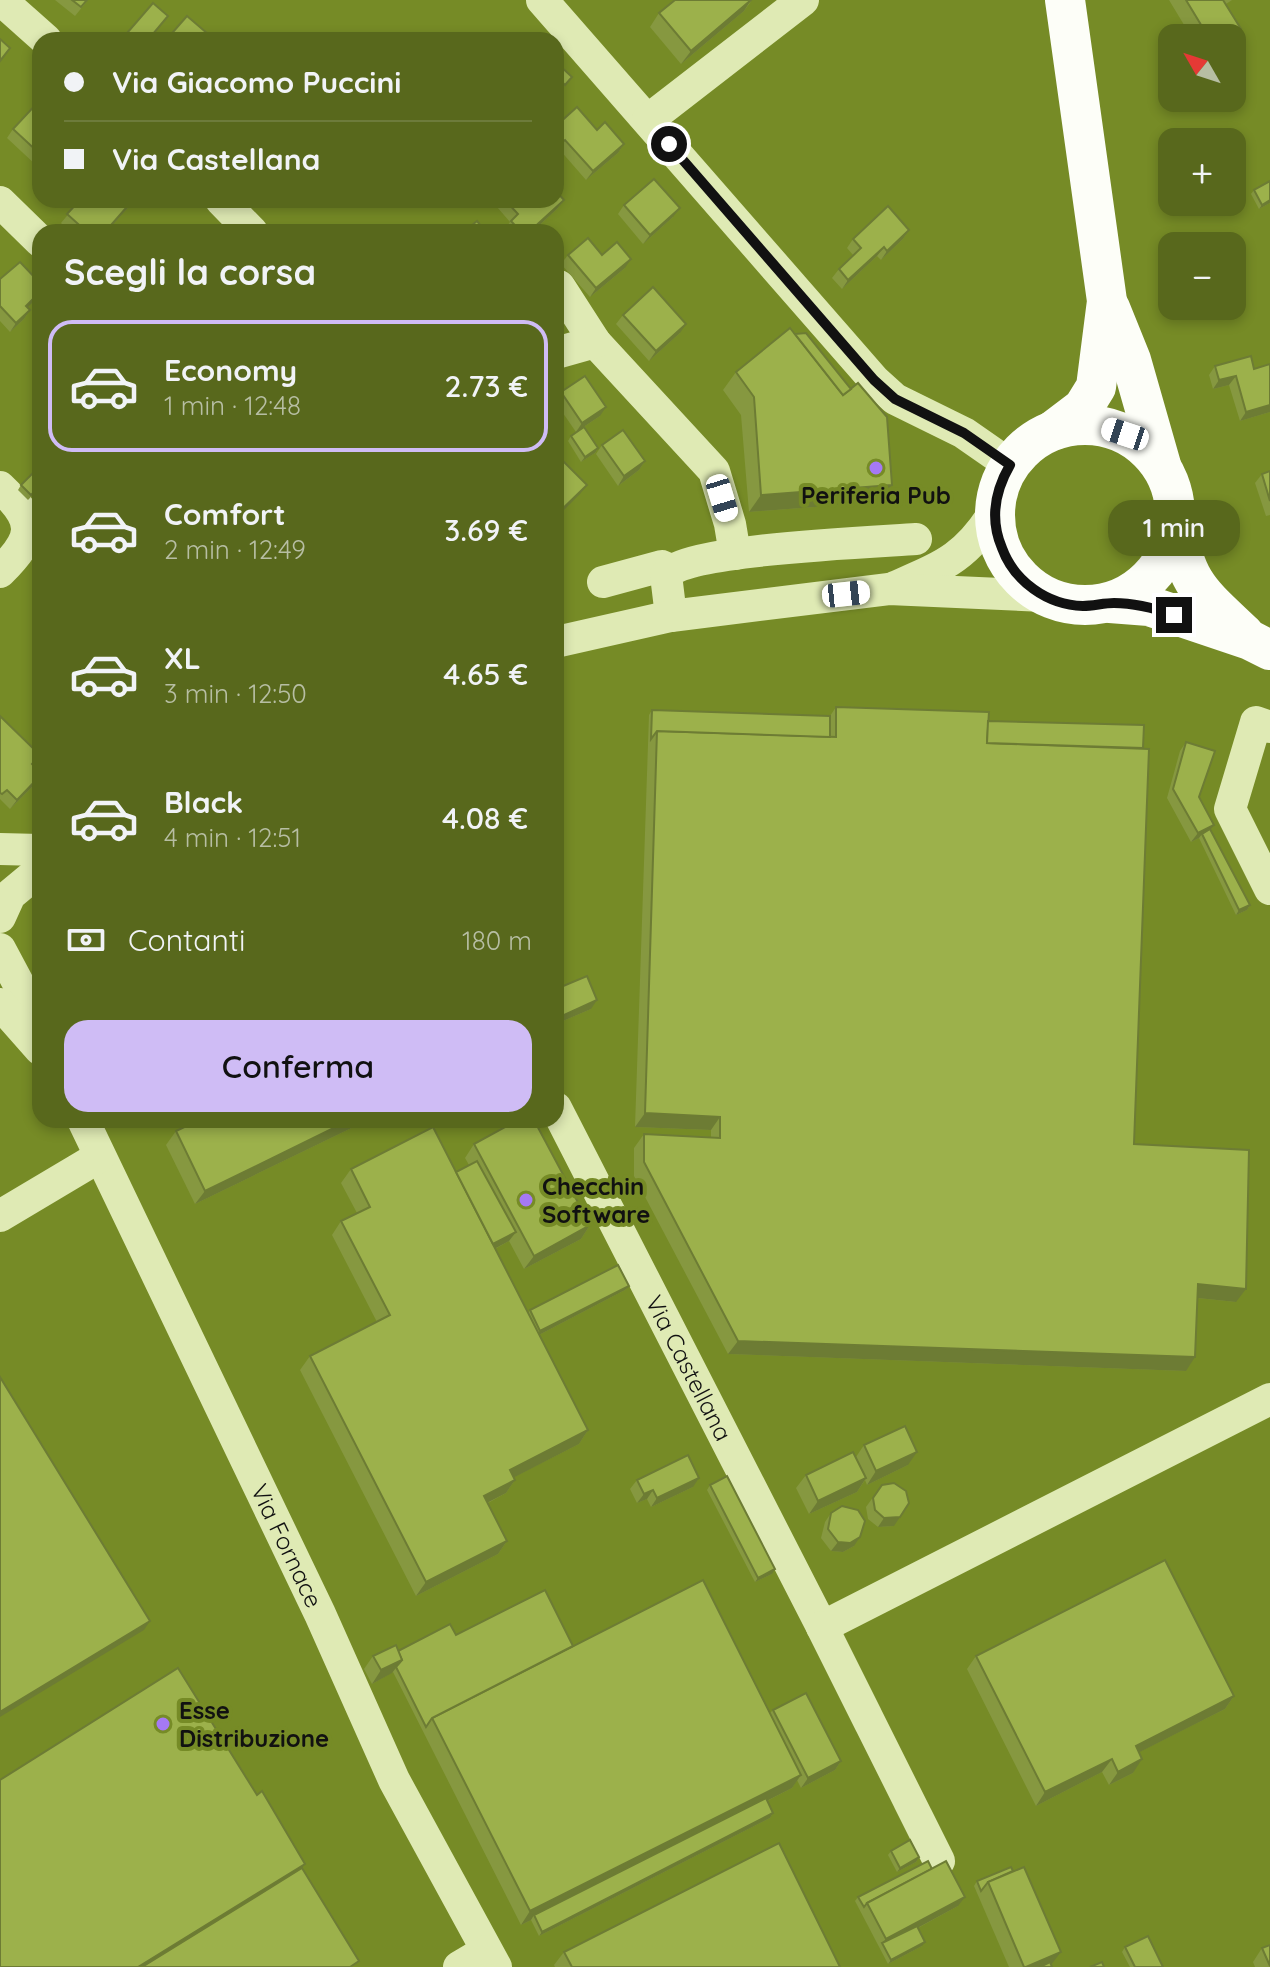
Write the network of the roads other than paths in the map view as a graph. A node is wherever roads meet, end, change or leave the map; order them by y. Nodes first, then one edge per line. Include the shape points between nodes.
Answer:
1 (1, 0) edge
2 (542, 0) edge
3 (803, 0) edge
4 (1065, 0) edge
5 (37, 32) edge
6 (648, 120) junction
7 (0, 202) edge
8 (229, 208) edge
9 (244, 224) edge
10 (32, 233) edge
11 (564, 294) edge
12 (1107, 301) junction
13 (595, 342) junction
14 (564, 351) edge
15 (1054, 430) junction
16 (1010, 465) junction
17 (1161, 465) junction
18 (0, 487) edge
19 (995, 511) junction
20 (1176, 521) junction
21 (916, 539) dead end
22 (735, 554) junction
23 (671, 570) junction
24 (0, 572) edge
25 (603, 582) dead end
26 (889, 589) junction
27 (1044, 596) junction
28 (1110, 603) junction
29 (671, 616) junction
30 (564, 640) edge
31 (1260, 645) edge
32 (1270, 727) edge
33 (0, 849) edge
34 (32, 850) edge
35 (32, 866) edge
36 (32, 877) edge
37 (0, 882) edge
38 (1270, 889) edge
39 (0, 917) edge
40 (0, 949) edge
41 (0, 1004) edge
42 (32, 1009) edge
43 (32, 1040) edge
44 (564, 1124) edge
45 (86, 1128) edge
46 (99, 1157) junction
47 (0, 1216) edge
48 (1270, 1399) edge
49 (822, 1627) junction
50 (939, 1861) edge
51 (480, 1962) edge

1 - 5 street
2 - 6 street
3 - 6 street
4 - 12 main road
6 - 16 street via 874,380 895,399 964,433
7 - 10 street
8 - 9 street
11 - 13 street
12 - 15 main road via 1096,387 1083,408
12 - 17 main road via 1131,360
13 - 14 street
13 - 22 street via 714,471
15 - 16 main road via 1029,444
15 - 17 main road via 1102,426 1145,446
16 - 19 main road
17 - 20 main road
18 - 24 street via 21,507 28,528 22,550
19 - 26 street via 969,547 947,564
19 - 27 main road via 1006,561
20 - 28 main road via 1158,569 1134,592
20 - 31 main road via 1189,577
21 - 22 street
22 - 23 street
23 - 25 street via 662,566
23 - 29 street via 666,575
26 - 27 street
26 - 29 street
27 - 28 main road via 1081,606
28 - 31 main road via 1149,606
29 - 30 street
32 - 38 street via 1256,722 1230,809
33 - 34 street
35 - 37 street
36 - 39 street via 10,895
40 - 42 street
41 - 43 street
44 - 49 street, Via Castellana
45 - 46 street, Via Fornace
46 - 47 street
46 - 51 street, Via Fornace via 320,1614
48 - 49 street
49 - 50 street, Via Castellana

